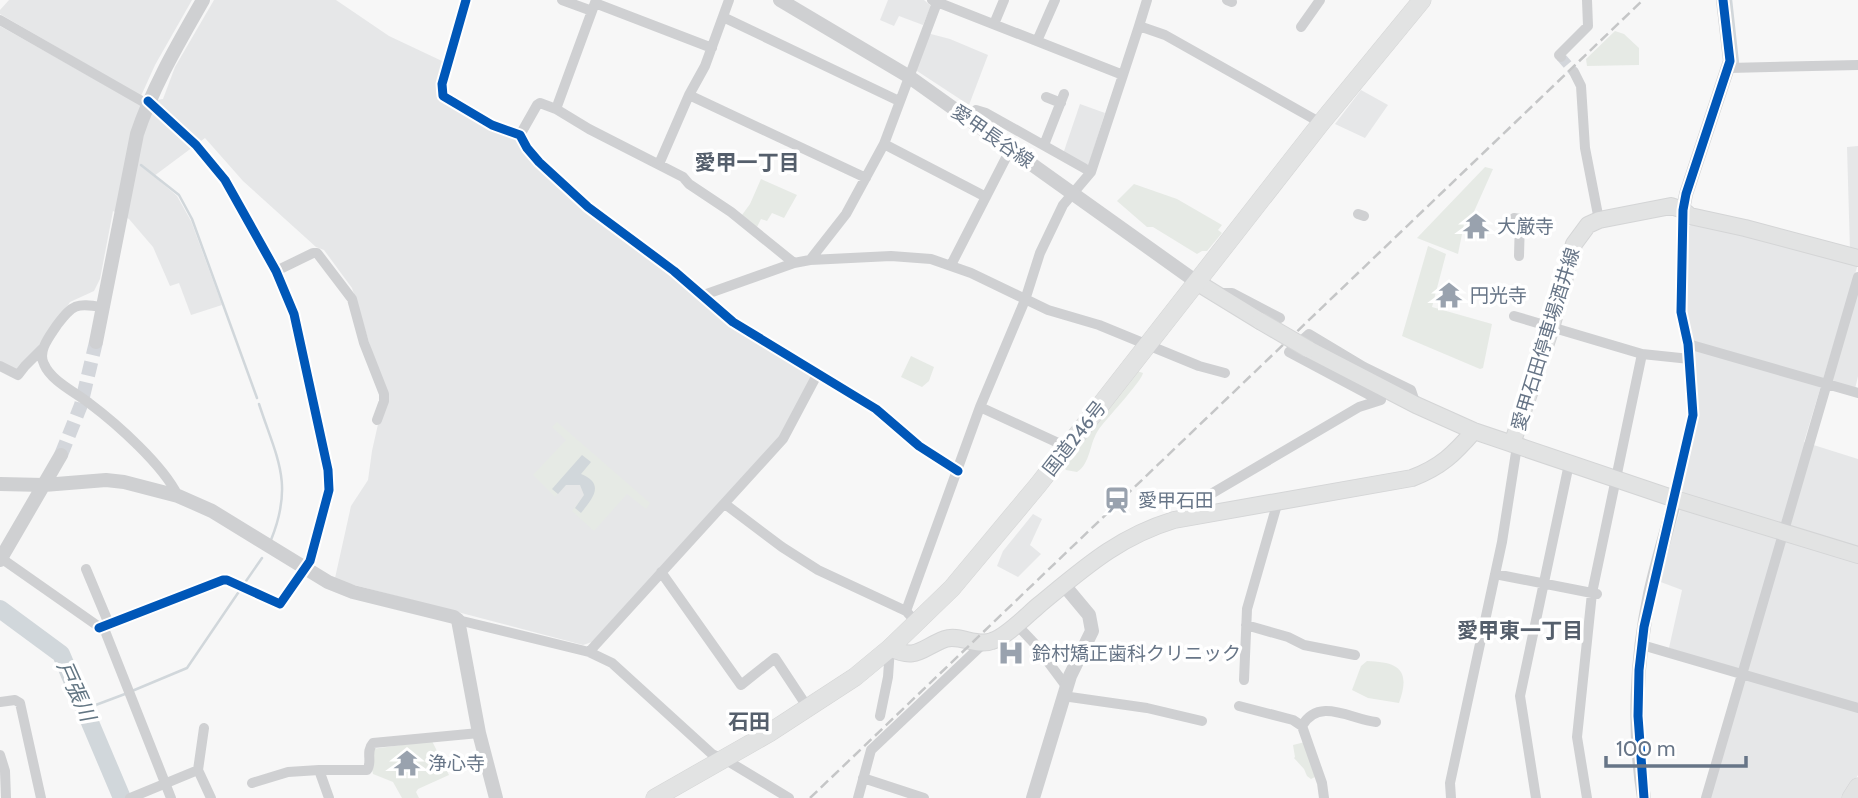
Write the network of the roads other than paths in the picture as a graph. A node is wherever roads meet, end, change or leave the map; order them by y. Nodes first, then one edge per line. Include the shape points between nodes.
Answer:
1 (204, 0) edge
2 (466, 0) edge
3 (562, 0) edge
4 (729, 0) edge
5 (780, 0) edge
6 (1004, 0) edge
7 (1055, 0) edge
8 (1147, 0) edge
9 (1320, 0) edge
10 (1422, 0) edge
11 (1587, 0) edge
12 (1723, 0) edge
13 (936, 1) edge
14 (594, 5) edge
15 (723, 17) junction
16 (0, 20) edge
17 (994, 24) junction
18 (1139, 26) junction
19 (1301, 27) dead end
20 (1037, 41) junction
21 (712, 48) junction
22 (1561, 57) dead end
23 (1858, 65) edge
24 (1729, 68) junction
25 (1574, 72) tunnel mouth
26 (1124, 75) junction
27 (908, 76) junction
28 (689, 95) junction
29 (1046, 97) dead end
30 (899, 101) junction
31 (148, 102) junction
32 (556, 109) junction
33 (968, 117) junction
34 (1321, 123) junction
35 (520, 135) junction
36 (884, 144) junction
37 (1044, 145) junction
38 (1011, 148) junction
39 (659, 164) junction
40 (1091, 172) junction
41 (866, 178) junction
42 (1073, 192) junction
43 (986, 197) junction
44 (1683, 210) junction
45 (1514, 218) dead end
46 (1599, 220) junction
47 (1518, 256) dead end
48 (1858, 258) edge
49 (810, 260) junction
50 (794, 263) junction
51 (951, 265) junction
52 (276, 271) junction
53 (1858, 277) edge
54 (1198, 283) junction
55 (1215, 293) junction
56 (701, 296) junction
57 (1025, 300) junction
58 (102, 307) junction
59 (1514, 316) dead end
60 (1280, 318) dead end
61 (1551, 328) junction
62 (96, 342) tunnel mouth
63 (1688, 344) junction
64 (1147, 345) junction
65 (42, 349) junction
66 (1642, 354) junction
67 (1690, 359) junction
68 (0, 366) edge
69 (818, 373) junction
70 (1225, 373) dead end
71 (1826, 384) junction
72 (1858, 393) edge
73 (1386, 396) junction
74 (1416, 405) junction
75 (979, 407) junction
76 (377, 420) dead end
77 (1474, 431) junction
78 (1515, 445) junction
79 (1067, 447) junction
80 (61, 454) tunnel mouth
81 (1569, 464) junction
82 (958, 471) junction
83 (1615, 480) junction
84 (0, 484) edge
85 (44, 485) junction
86 (178, 496) junction
87 (1675, 499) junction
88 (1278, 501) junction
89 (725, 504) junction
90 (1174, 520) junction
91 (1784, 533) junction
92 (1858, 555) edge
93 (1, 559) edge
94 (86, 569) dead end
95 (305, 569) junction
96 (661, 572) junction
97 (1495, 574) junction
98 (1064, 584) junction
99 (1543, 584) junction
100 (1594, 594) junction
101 (911, 617) junction
102 (458, 620) junction
103 (1016, 624) junction
104 (1246, 625) junction
105 (104, 626) junction
106 (984, 643) junction
107 (1642, 645) junction
108 (890, 648) junction
109 (589, 652) junction
110 (1348, 656) dead end
111 (1742, 674) junction
112 (1244, 680) dead end
113 (1065, 691) junction
114 (0, 702) edge
115 (1239, 705) dead end
116 (808, 708) junction
117 (1858, 708) edge
118 (880, 716) dead end
119 (1202, 721) dead end
120 (1376, 722) dead end
121 (1302, 726) junction
122 (204, 728) dead end
123 (479, 733) junction
124 (0, 755) edge
125 (722, 759) junction
126 (198, 770) junction
127 (319, 770) junction
128 (863, 778) junction
129 (252, 782) dead end
130 (164, 783) junction
131 (1858, 787) edge
132 (6, 798) edge
133 (41, 798) edge
134 (130, 798) edge
135 (171, 798) edge
136 (213, 798) edge
137 (329, 798) edge
138 (496, 798) edge
139 (655, 798) edge
140 (789, 798) edge
141 (858, 798) edge
142 (924, 798) edge
143 (1032, 798) edge
144 (1324, 798) edge
145 (1451, 798) edge
146 (1536, 798) edge
147 (1587, 798) edge
148 (1644, 798) edge
149 (1706, 798) edge
150 (1851, 798) edge

1 - 31 street
2 - 35 street via 442,84 443,96 492,125
3 - 14 street
4 - 15 street
5 - 27 street, 愛甲長谷線
6 - 17 street
7 - 20 street
8 - 18 street
9 - 19 street
10 - 34 main road, 国道246号
11 - 22 street via 1588,26
12 - 24 street
13 - 17 street
13 - 27 street
14 - 21 street
14 - 32 street
15 - 21 street
15 - 30 street
16 - 31 street
17 - 20 street
18 - 26 street
18 - 34 street via 1165,35
20 - 26 street
21 - 28 street
23 - 24 street
24 - 44 street
25 - 46 street via 1581,86 1583,135
26 - 40 street
27 - 30 street
27 - 33 street, 愛甲長谷線
28 - 39 street
28 - 41 street
29 - 37 street via 1063,99
30 - 36 street
31 - 52 street via 196,145 225,180
31 - 58 street via 137,134
32 - 35 street via 537,104
32 - 39 street
33 - 37 street via 976,110 986,113
33 - 38 street, 愛甲長谷線
34 - 54 main road, 国道246号
35 - 56 street via 539,162 588,207
36 - 41 street
36 - 43 street
37 - 40 street
38 - 42 street, 愛甲長谷線
38 - 43 street
39 - 50 street via 731,212
40 - 42 street
41 - 49 street via 846,214
42 - 54 street, 愛甲長谷線
42 - 57 street via 1040,253
43 - 51 street
44 - 46 main road via 1664,207
44 - 48 main road via 1690,216
44 - 63 street via 1681,312
45 - 47 street via 1520,219
46 - 61 main road, 愛甲石田停車場酒井線 via 1588,225 1574,244
49 - 50 street
49 - 51 street via 891,256
50 - 56 street
51 - 57 street
52 - 76 street via 317,253 352,299 363,343 384,394
52 - 95 street via 294,314 330,480
53 - 71 street
54 - 55 main road, 愛甲石田停車場酒井線
54 - 64 main road, 国道246号
55 - 60 street via 1232,293
55 - 73 main road, 愛甲石田停車場酒井線, bridge
56 - 69 street via 733,322
57 - 64 street
57 - 75 street
58 - 62 street
58 - 65 street via 76,305
59 - 61 street
61 - 66 street
61 - 78 main road, 愛甲石田停車場酒井線
63 - 67 street
63 - 71 street
64 - 70 street
64 - 79 main road, 国道246号
65 - 68 street via 18,375
65 - 86 street via 43,363 53,376 109,418 171,482
66 - 67 street
66 - 83 street
67 - 87 street via 1693,415
69 - 82 street via 876,409 919,446
69 - 89 street via 783,439
71 - 72 street
71 - 91 street
73 - 74 main road, 愛甲石田停車場酒井線
73 - 74 street via 1289,352 1309,334 1412,390
73 - 90 street via 1359,407
74 - 77 main road, 愛甲石田停車場酒井線
75 - 79 street
75 - 82 street
77 - 78 main road, 愛甲石田停車場酒井線
77 - 88 main road via 1437,467 1412,478
78 - 81 main road, 愛甲石田停車場酒井線
78 - 97 street via 1513,485
79 - 101 main road, 国道246号 via 952,588
80 - 85 street
81 - 83 main road, 愛甲石田停車場酒井線
81 - 99 street
82 - 101 street
83 - 87 main road, 愛甲石田停車場酒井線
83 - 100 street
84 - 85 street
85 - 86 street via 106,480
85 - 93 street
86 - 95 street via 212,511
87 - 91 main road, 愛甲石田停車場酒井線
87 - 107 street via 1650,593
88 - 90 main road
88 - 104 street
89 - 96 street
89 - 101 street via 818,570
90 - 98 main road via 1127,538
91 - 92 main road, 愛甲石田停車場酒井線
91 - 111 street
93 - 105 street
94 - 105 street
95 - 102 street via 353,592
95 - 105 street via 280,604 223,580
96 - 109 street
96 - 116 street via 741,685 775,658
97 - 99 street
97 - 145 street via 1450,783
98 - 103 main road
98 - 113 street via 1089,615 1092,627
99 - 100 street
99 - 146 street via 1520,696
100 - 147 street via 1577,737
101 - 108 main road, 国道246号
102 - 109 street
102 - 123 street
103 - 106 main road
103 - 113 street
104 - 110 street
104 - 112 street
105 - 130 street
106 - 108 main road via 946,638 911,655
106 - 128 street via 871,750
107 - 111 street
107 - 148 street via 1638,716
108 - 116 main road, 国道246号
108 - 118 street
109 - 125 street via 612,663
111 - 117 street
111 - 149 street
113 - 119 street
113 - 143 street
114 - 133 street via 20,703
115 - 121 street
116 - 125 main road, 国道246号
120 - 121 street via 1325,710 1307,718
121 - 144 street
122 - 126 street
123 - 127 street via 373,743 367,770
123 - 138 street
124 - 132 street
125 - 139 main road, 国道246号
125 - 140 street
126 - 130 street
126 - 136 street
127 - 129 street
127 - 137 street
128 - 141 street
128 - 142 street
130 - 134 street
130 - 135 street
131 - 150 main road

